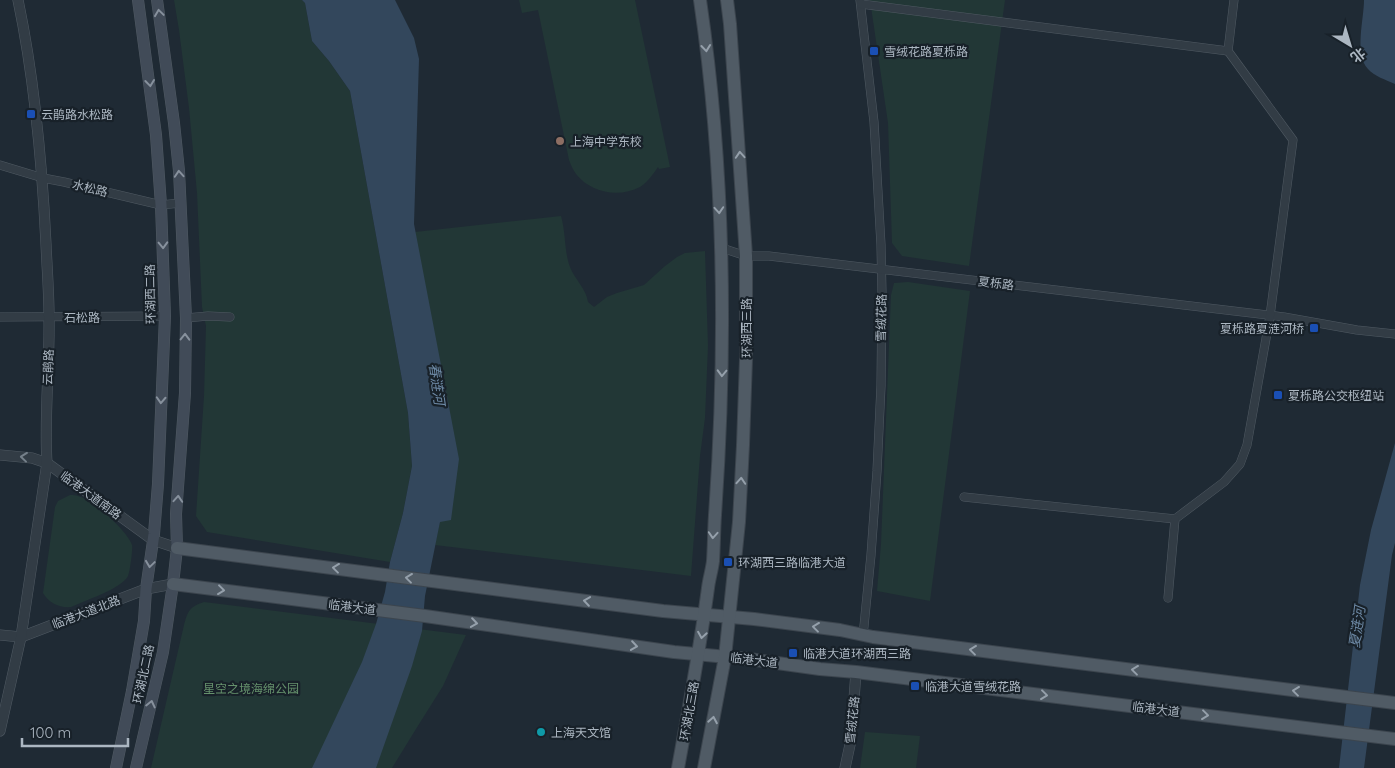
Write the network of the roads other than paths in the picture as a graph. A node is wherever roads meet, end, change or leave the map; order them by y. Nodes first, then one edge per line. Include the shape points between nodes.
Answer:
1 (18, 0) edge
2 (138, 0) edge
3 (157, 0) edge
4 (700, 0) edge
5 (727, 0) edge
6 (1234, 0) edge
7 (860, 2) edge
8 (1228, 51) junction
9 (0, 165) edge
10 (43, 178) junction
11 (180, 203) junction
12 (161, 206) junction
13 (722, 248) junction
14 (746, 256) junction
15 (881, 270) junction
16 (165, 316) junction
17 (1270, 316) junction
18 (0, 317) edge
19 (49, 317) junction
20 (230, 317) dead end
21 (186, 318) junction
22 (1395, 334) edge
23 (0, 455) edge
24 (47, 463) junction
25 (964, 497) dead end
26 (1175, 519) junction
27 (153, 540) junction
28 (177, 548) junction
29 (173, 584) junction
30 (146, 588) junction
31 (1168, 598) dead end
32 (705, 615) junction
33 (729, 617) junction
34 (0, 635) edge
35 (864, 636) junction
36 (21, 638) junction
37 (699, 655) junction
38 (725, 657) junction
39 (856, 672) junction
40 (1395, 703) edge
41 (0, 731) edge
42 (1395, 739) edge
43 (116, 768) edge
44 (136, 768) edge
45 (678, 768) edge
46 (704, 768) edge
47 (845, 768) edge

1 - 10 street, 云鹃路 via 37,114
2 -> 12 main road, 环湖西二路 via 156,135
11 -> 3 main road via 174,123
4 -> 13 main road, 环湖西三路 via 714,116
14 -> 5 main road, 环湖西三路
6 - 8 street
7 - 8 street
7 - 15 street, 雪绒花路 via 874,122
8 - 17 street via 1293,140
9 - 10 street, 水松路
10 - 12 street, 水松路
10 - 19 street, 云鹃路
11 - 12 street, 水松路
11 - 21 main road
12 -> 16 main road, 环湖西二路
13 - 14 street, 夏栎路
13 -> 32 main road, 环湖西三路 via 723,356 719,452 713,561
14 - 15 street, 夏栎路
33 -> 14 main road, 环湖西三路 via 743,445
15 - 17 street, 夏栎路
15 - 35 street, 雪绒花路 via 881,386
16 - 19 street, 石松路
16 -> 27 main road, 环湖西二路
17 - 22 street, 夏栎路
17 - 26 street via 1247,445 1240,464 1224,482
18 - 19 street, 石松路
19 - 24 street, 云鹃路
20 - 21 street
28 -> 21 main road
24 -> 23 street, 临港大道南路
24 - 27 street, 临港大道南路
24 - 36 street, 云鹃路
25 - 26 street
26 - 31 street
27 - 28 street, 临港大道南路
27 -> 30 main road, 环湖西二路
28 - 29 main road
32 -> 28 main road
29 - 30 street, 临港大道北路
29 -> 37 main road, 临港大道
44 -> 29 main road, 环湖北二路 via 163,652
30 - 36 street, 临港大道北路
30 - 43 main road, 环湖北二路 via 144,621
32 - 33 main road
32 -> 37 main road, 环湖西三路
35 -> 33 main road via 840,630
33 - 38 main road, 环湖西三路
34 - 36 street, 临港大道北路
40 -> 35 main road
36 - 41 street, 云鹃路
37 - 38 main road, 临港大道
37 - 45 main road, 环湖北三路
38 - 39 main road, 临港大道
46 -> 38 main road, 环湖北三路
39 -> 42 main road, 临港大道
39 - 47 street, 雪绒花路 via 851,740

